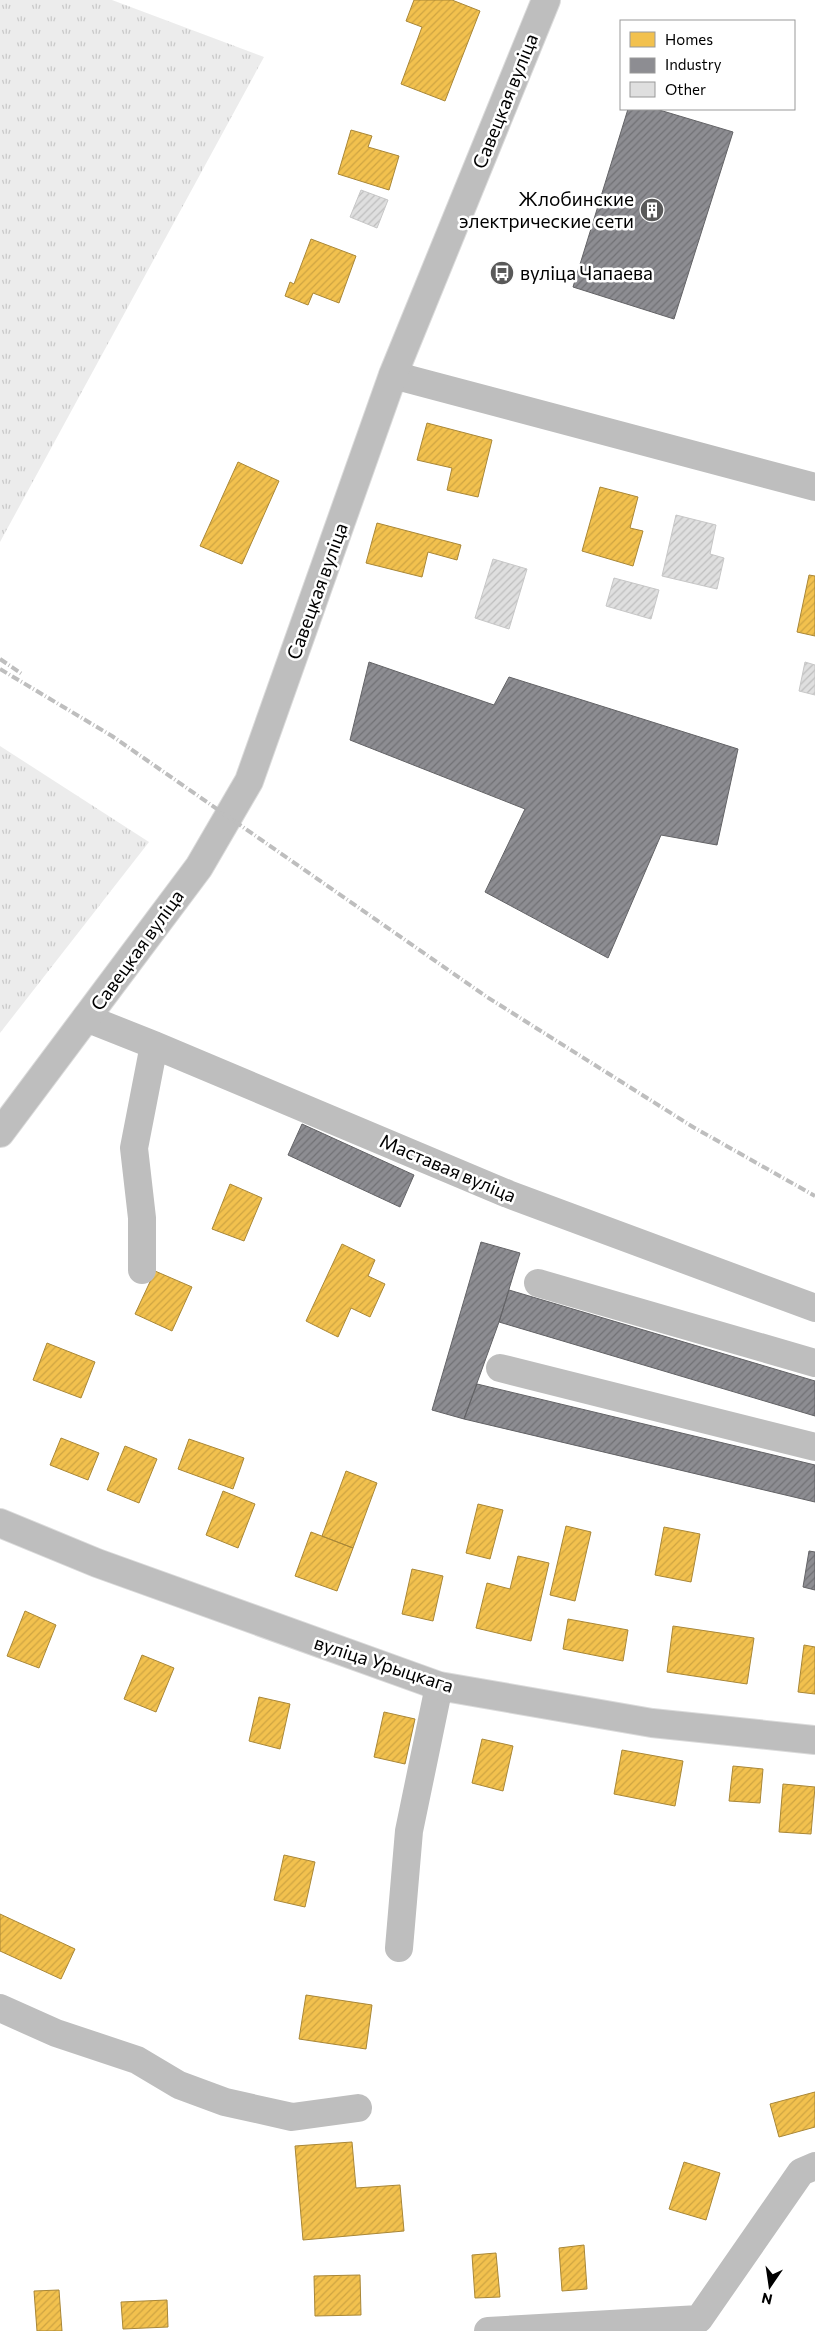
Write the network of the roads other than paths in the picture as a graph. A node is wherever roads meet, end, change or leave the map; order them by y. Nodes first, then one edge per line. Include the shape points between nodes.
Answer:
1 (546, 0) edge
2 (393, 375) junction
3 (815, 487) edge
4 (86, 1018) junction
5 (154, 1044) junction
6 (0, 1133) edge
7 (142, 1270) dead end
8 (538, 1283) dead end
9 (815, 1308) edge
10 (815, 1362) edge
11 (500, 1368) dead end
12 (815, 1447) edge
13 (0, 1523) edge
14 (439, 1686) junction
15 (815, 1740) edge
16 (399, 1948) dead end
17 (0, 2008) edge
18 (358, 2108) dead end
19 (815, 2166) edge
20 (488, 2331) edge

1 - 2 main road, Савецкая вуліца
2 - 3 main road
2 - 4 main road, Савецкая вуліца via 249,781 199,866
4 - 5 main road, Маставая вуліца
4 - 6 main road, Савецкая вуліца
5 - 7 main road via 134,1148 142,1218
5 - 9 main road, Маставая вуліца via 508,1194
8 - 10 main road
11 - 12 main road
13 - 14 main road, вуліца Урыцкага via 97,1563
14 - 15 main road, вуліца Урыцкага via 652,1722
14 - 16 main road via 409,1831
17 - 18 main road via 56,2033 137,2060 179,2085 225,2102 292,2117
19 - 20 main road via 801,2172 699,2319

